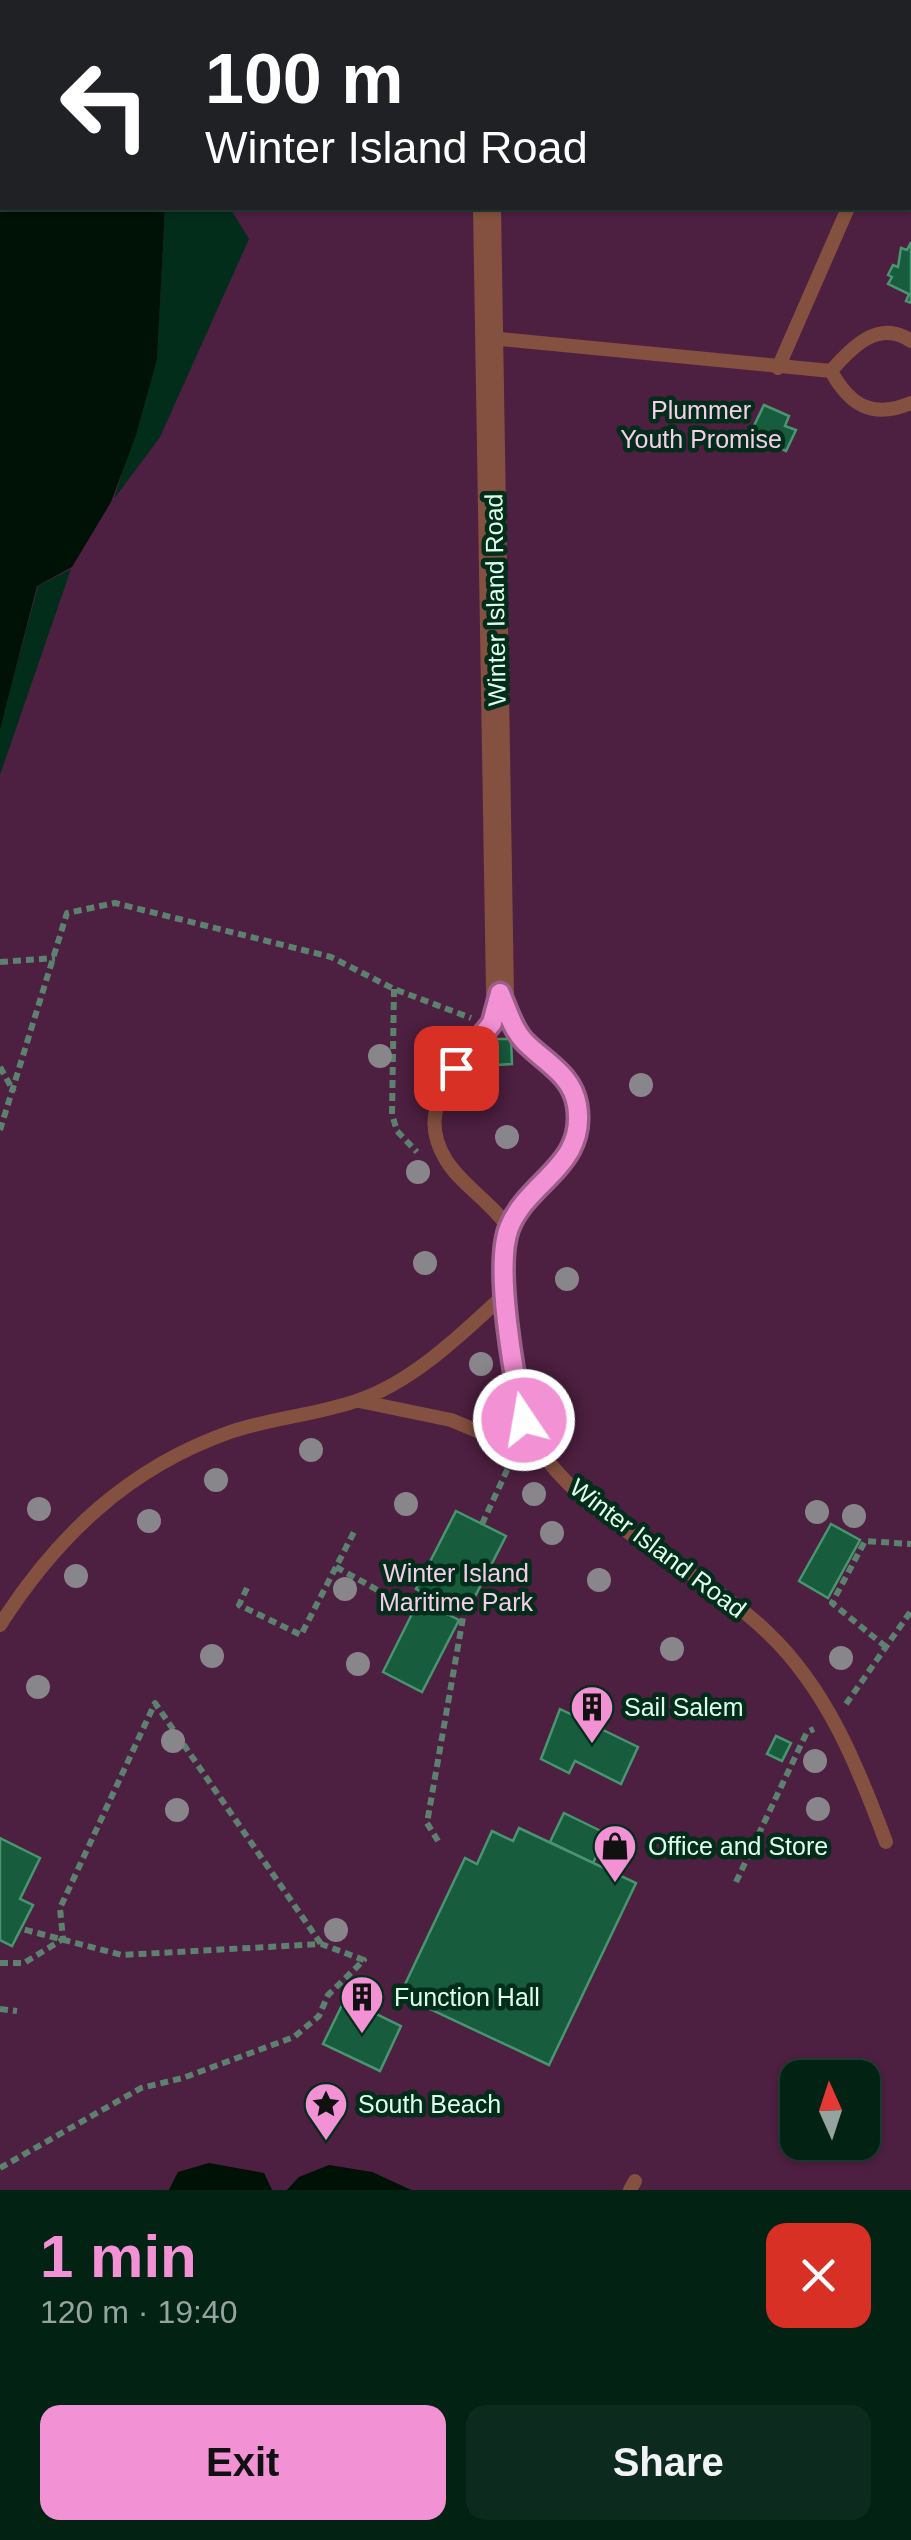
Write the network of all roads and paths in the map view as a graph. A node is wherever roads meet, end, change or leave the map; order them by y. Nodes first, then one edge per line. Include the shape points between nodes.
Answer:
1 (487, 210) edge
2 (847, 210) edge
3 (490, 338) junction
4 (911, 341) edge
5 (778, 368) junction
6 (831, 372) junction
7 (911, 403) edge
8 (55, 958) junction
9 (0, 962) edge
10 (394, 989) junction
11 (500, 993) junction
12 (492, 1023) junction
13 (0, 1067) edge
14 (14, 1093) junction
15 (0, 1130) edge
16 (447, 1162) junction
17 (509, 1229) junction
18 (505, 1294) junction
19 (358, 1401) junction
20 (518, 1447) junction
21 (543, 1458) junction
22 (482, 1524) dead end
23 (356, 1528) dead end
24 (911, 1544) edge
25 (336, 1567) junction
26 (248, 1588) dead end
27 (383, 1593) dead end
28 (911, 1611) edge
29 (464, 1612) dead end
30 (0, 1625) edge
31 (886, 1647) junction
32 (834, 1722) junction
33 (438, 1840) dead end
34 (886, 1842) dead end
35 (736, 1882) dead end
36 (22, 1928) dead end
37 (63, 1939) junction
38 (322, 1944) junction
39 (0, 1963) edge
40 (0, 2010) edge
41 (17, 2011) dead end
42 (0, 2168) edge

1 - 3 street, Winter Island Road
2 - 5 lane
3 - 5 lane
3 - 11 street, Winter Island Road
4 - 6 lane via 900,333 875,335 852,347
5 - 6 lane
6 - 7 lane via 865,410 892,411
8 - 9 path
8 - 10 path via 68,913 115,903 331,957
8 - 14 path
10 - 12 path
10 - 16 path via 397,1131 418,1153
11 - 12 lane, Winter Island Road
11 - 17 lane, Winter Island Road via 522,1040 565,1077 579,1124 573,1149
12 - 16 lane, Winter Island Road via 440,1090 436,1139
13 - 14 path
14 - 15 path
16 - 17 lane, Winter Island Road
17 - 18 lane, Winter Island Road
18 - 19 lane via 416,1368
18 - 21 lane, Winter Island Road via 520,1402
19 - 20 lane via 451,1420
19 - 30 lane via 228,1432 142,1475 79,1522
20 - 21 lane
20 - 22 path
21 - 32 lane, Winter Island Road via 599,1508 734,1604 796,1664
23 - 25 path
24 - 31 path via 865,1541 832,1603
25 - 26 path via 301,1635 239,1605
25 - 27 path
28 - 31 path
29 - 33 path via 427,1823
31 - 32 path
32 - 34 lane, Winter Island Road
32 - 35 path via 806,1732
36 - 37 path
37 - 38 path via 122,1955
37 - 38 path via 60,1908 156,1704
37 - 39 path via 24,1963
38 - 42 path via 364,1960 294,2037 141,2088
40 - 41 path

